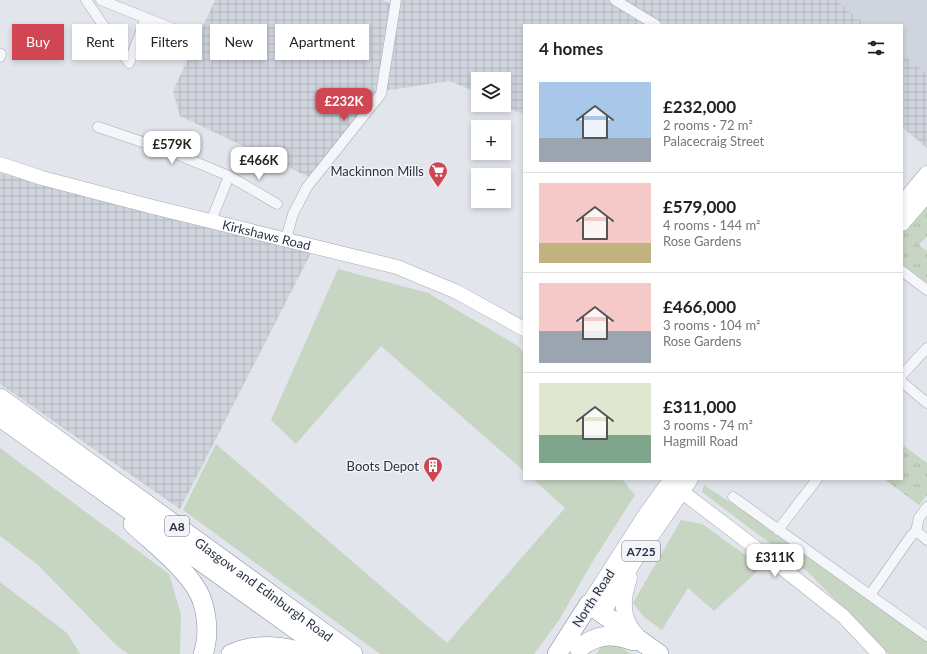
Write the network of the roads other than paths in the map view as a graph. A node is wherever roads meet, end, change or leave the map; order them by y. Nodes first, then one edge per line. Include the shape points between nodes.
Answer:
1 (86, 0) edge
2 (100, 0) edge
3 (396, 0) edge
4 (615, 0) edge
5 (146, 18) junction
6 (161, 24) edge
7 (654, 24) edge
8 (98, 127) dead end
9 (0, 164) edge
10 (927, 174) edge
11 (229, 176) junction
12 (927, 194) edge
13 (903, 203) edge
14 (277, 204) dead end
15 (212, 221) junction
16 (903, 222) edge
17 (286, 239) junction
18 (903, 272) edge
19 (927, 290) edge
20 (523, 328) edge
21 (927, 348) edge
22 (903, 374) edge
23 (903, 383) edge
24 (0, 398) edge
25 (927, 403) edge
26 (0, 417) edge
27 (61, 460) junction
28 (815, 480) edge
29 (676, 482) edge
30 (733, 497) dead end
31 (927, 507) edge
32 (778, 530) junction
33 (916, 531) junction
34 (927, 540) edge
35 (635, 559) junction
36 (870, 595) junction
37 (596, 609) junction
38 (927, 636) edge
39 (652, 649) edge
40 (578, 651) edge
41 (203, 654) edge
42 (231, 654) edge
43 (307, 654) edge
44 (330, 654) edge
45 (353, 654) edge
46 (557, 654) edge
47 (879, 654) edge

1 - 5 street via 129,63
2 - 5 street
3 - 17 street via 381,94 307,187 293,214
4 - 7 street
5 - 6 street
8 - 11 street via 169,151
9 - 15 street, Kirkshaws Road via 42,178
10 - 13 main road
11 - 14 street
11 - 15 street
12 - 16 main road
15 - 17 street, Kirkshaws Road
17 - 20 street, Kirkshaws Road via 397,267 457,292
18 - 19 street
21 - 22 street
23 - 25 street
24 - 45 highway, Glasgow and Edinburgh Road / A8
26 - 27 highway, Glasgow and Edinburgh Road / A8
27 - 41 highway, A8 via 176,563 197,588 206,613 207,634
27 - 44 highway, Glasgow and Edinburgh Road / A8
28 - 32 street
29 - 35 main road, North Road / A725
29 - 37 main road, North Road / A725 via 646,516
29 - 47 street via 702,508 843,616
30 - 32 street
31 - 33 street via 919,518
32 - 36 street
33 - 34 street
33 - 36 street
35 - 37 main road, North Road / A725
35 - 39 main road, A725 via 625,589 624,610 630,628
36 - 38 street
37 - 39 highway
37 - 40 highway, North Road / A725
37 - 46 highway, North Road / A725
39 - 40 highway via 620,636 608,636 591,640
42 - 43 highway via 245,648 273,646

